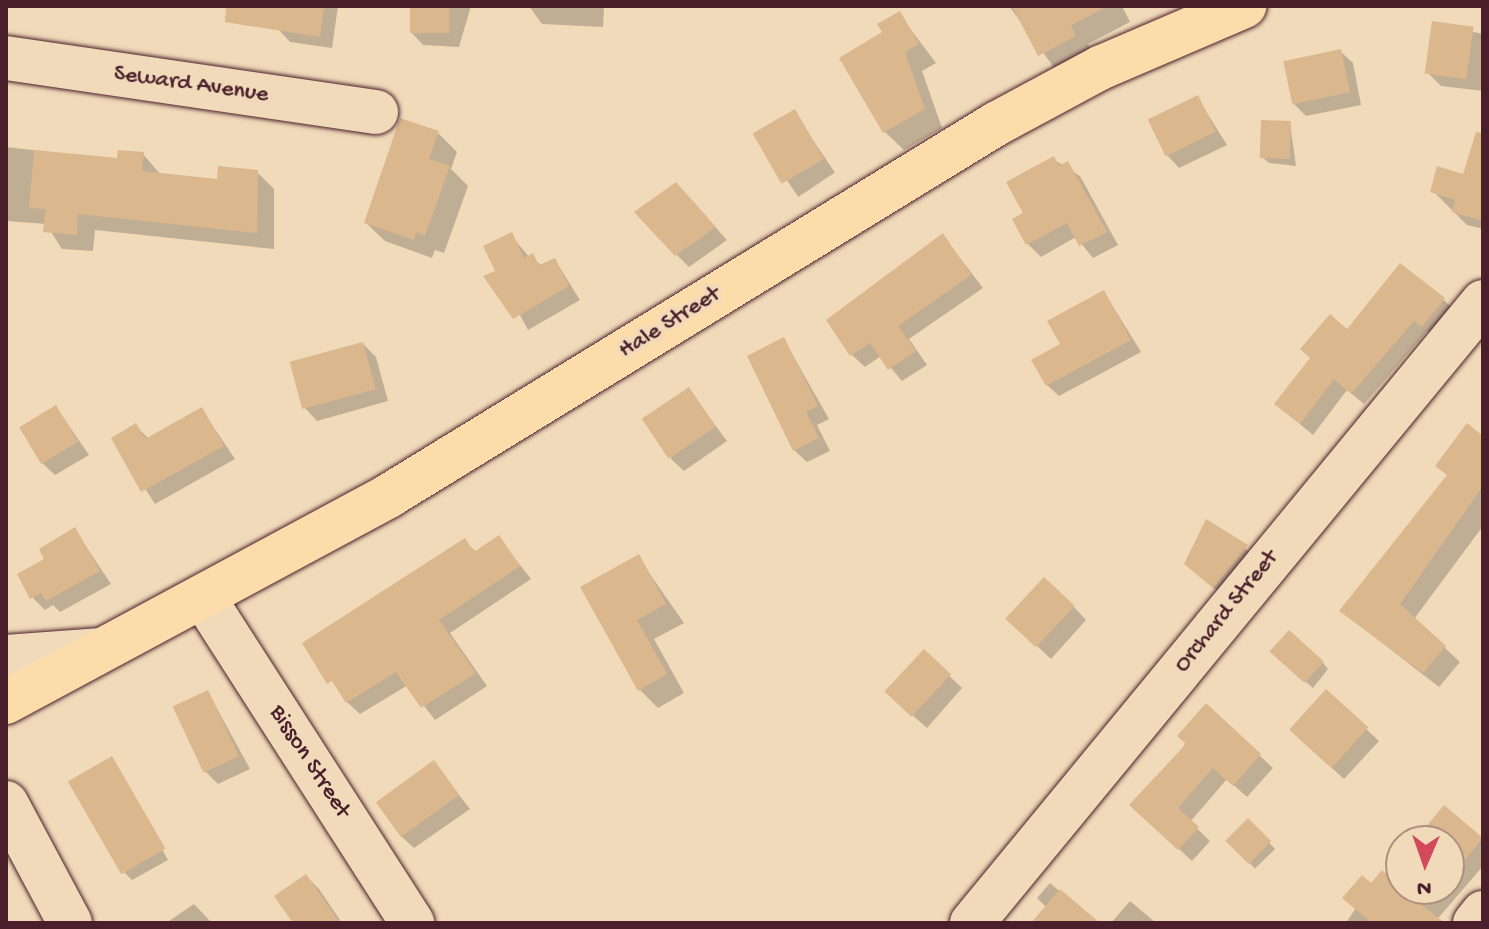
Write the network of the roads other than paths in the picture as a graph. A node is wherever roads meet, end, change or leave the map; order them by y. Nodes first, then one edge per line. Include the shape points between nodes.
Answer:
1 (1244, 6) edge
2 (6, 58) edge
3 (376, 112) dead end
4 (1483, 302) edge
5 (205, 600) junction
6 (102, 650) junction
7 (6, 657) edge
8 (6, 702) edge
9 (6, 803) edge
10 (1483, 913) edge
11 (70, 923) edge
12 (412, 923) edge
13 (972, 923) edge
14 (1475, 923) edge

1 - 5 main road, Hale Street via 1102,67 996,124 390,495
2 - 3 street, Seward Avenue
4 - 13 street, Orchard Street
5 - 6 main road, Hale Street
5 - 12 street, Bisson Street
6 - 7 street, Hale Street
6 - 8 main road, Hale Street
9 - 11 street
10 - 14 street

